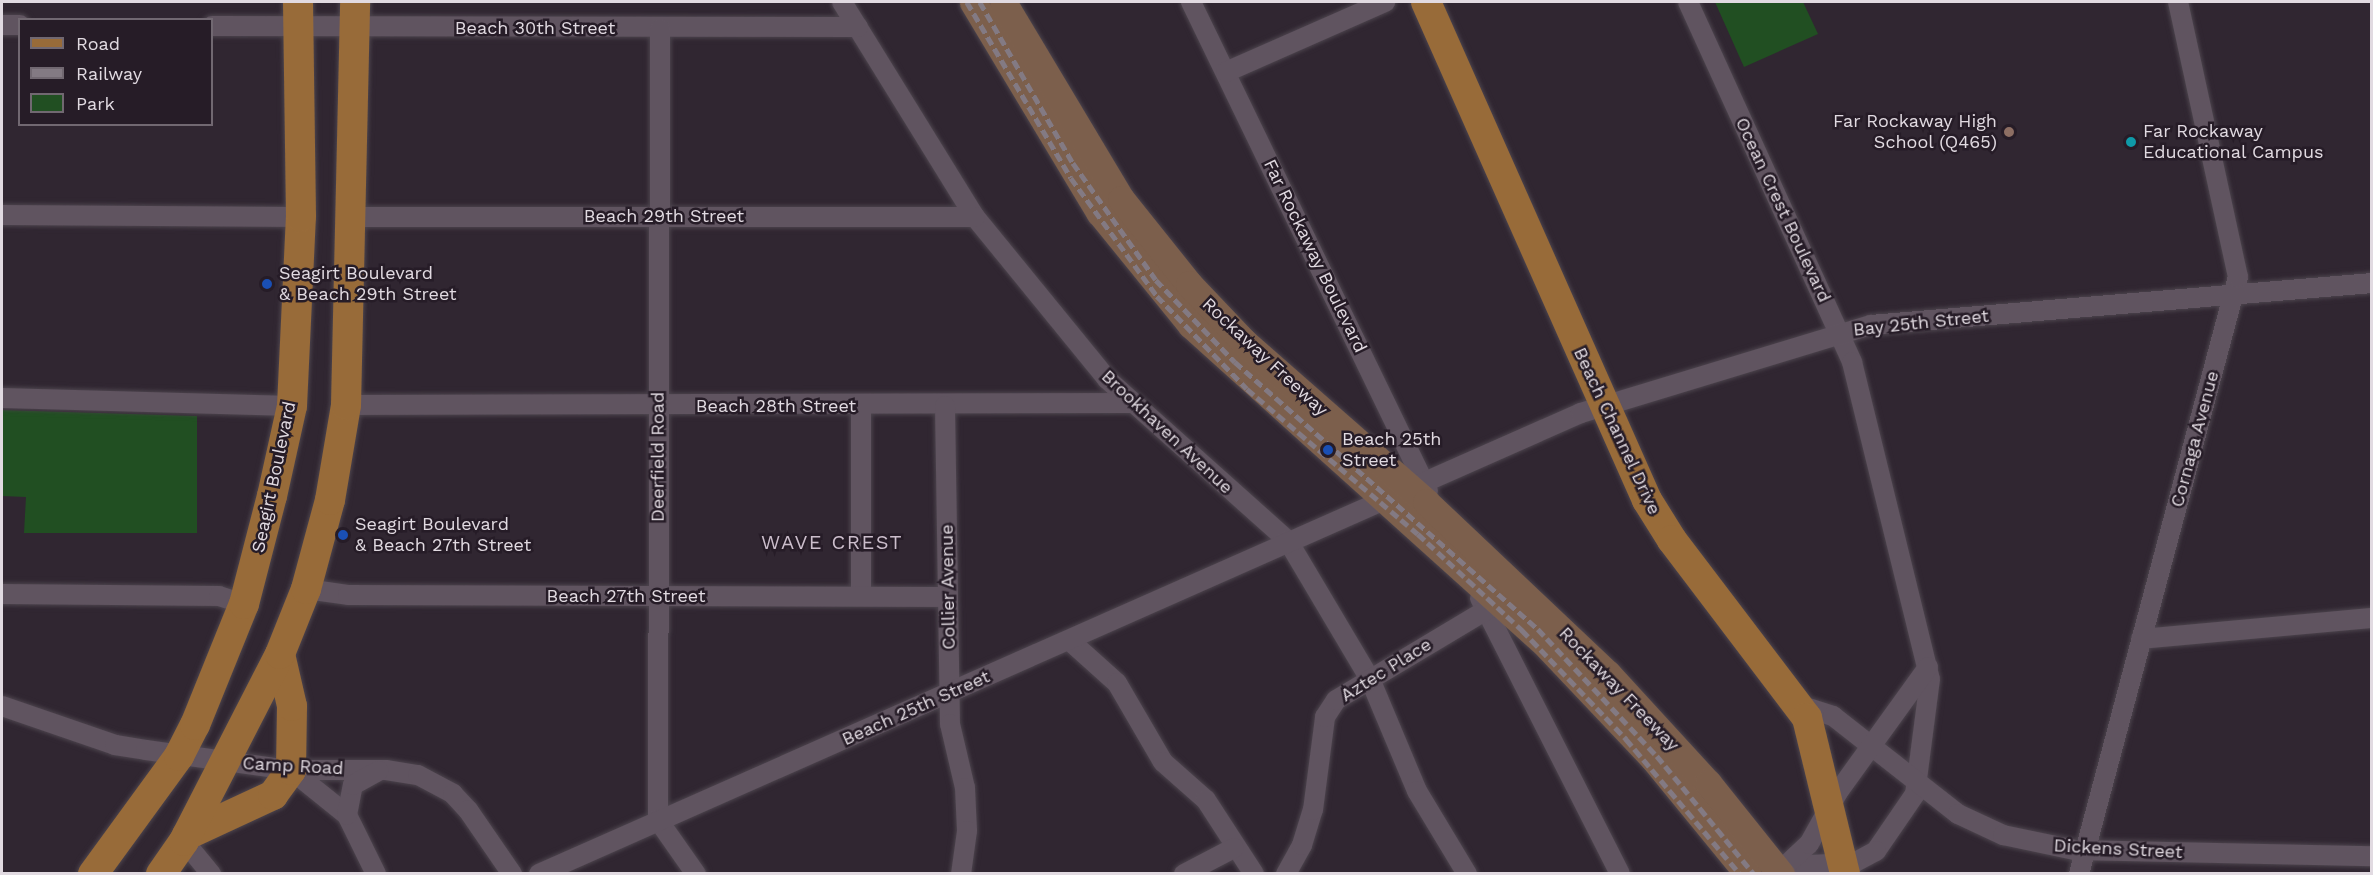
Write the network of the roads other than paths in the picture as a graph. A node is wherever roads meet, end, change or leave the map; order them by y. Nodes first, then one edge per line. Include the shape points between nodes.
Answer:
1 (842, 2) edge
2 (973, 2) edge
3 (1003, 2) edge
4 (1191, 2) edge
5 (1385, 2) edge
6 (1426, 2) edge
7 (1688, 2) edge
8 (2178, 2) edge
9 (298, 14) edge
10 (355, 15) edge
11 (2, 25) edge
12 (18, 25) edge
13 (213, 26) edge
14 (858, 27) junction
15 (660, 29) junction
16 (1226, 72) junction
17 (2, 215) edge
18 (658, 216) junction
19 (301, 217) junction
20 (352, 217) junction
21 (975, 217) junction
22 (2372, 283) edge
23 (2235, 295) junction
24 (1839, 333) junction
25 (2, 398) edge
26 (1133, 403) junction
27 (346, 405) junction
28 (292, 406) junction
29 (658, 406) junction
30 (861, 406) junction
31 (945, 406) junction
32 (1605, 406) junction
33 (1417, 484) junction
34 (1383, 499) junction
35 (1288, 542) junction
36 (306, 588) junction
37 (2, 594) edge
38 (861, 595) junction
39 (657, 596) junction
40 (946, 597) junction
41 (244, 604) junction
42 (1492, 605) junction
43 (2372, 618) edge
44 (2140, 639) junction
45 (1069, 640) junction
46 (280, 654) junction
47 (1928, 667) junction
48 (1370, 679) junction
49 (951, 693) junction
50 (1799, 705) junction
51 (2, 706) edge
52 (1871, 747) junction
53 (179, 756) junction
54 (227, 763) junction
55 (291, 770) junction
56 (386, 770) junction
57 (1918, 783) junction
58 (1827, 811) junction
59 (347, 815) junction
60 (658, 820) junction
61 (186, 838) junction
62 (1234, 848) junction
63 (2085, 850) junction
64 (2372, 856) edge
65 (1843, 869) edge
66 (1781, 871) edge
67 (93, 873) edge
68 (161, 873) edge
69 (211, 873) edge
70 (376, 873) edge
71 (512, 873) edge
72 (539, 873) edge
73 (696, 873) edge
74 (961, 873) edge
75 (1184, 873) edge
76 (1254, 873) edge
77 (1286, 873) edge
78 (1467, 873) edge
79 (1620, 873) edge
80 (1748, 873) edge
81 (2079, 873) edge

1 - 14 street, Brookhaven Avenue
2 - 34 street, Rockaway Freeway via 1073,171 1142,270 1213,348
3 - 33 street, Rockaway Freeway via 1107,178 1169,261 1243,341
4 - 16 street, Far Rockaway Boulevard
5 - 16 street
6 - 32 main road, Beach Channel Drive
7 - 24 street, Ocean Crest Boulevard
8 - 23 street, Cornaga Avenue via 2238,264
9 - 10 street, Beach 30th Street
9 - 13 street, Beach 30th Street
9 - 19 main road, Seagirt Boulevard
10 - 15 street, Beach 30th Street
10 - 20 main road
11 - 12 street
14 - 15 street, Beach 30th Street
14 - 21 street, Brookhaven Avenue
15 - 18 street, Deerfield Road
16 - 33 street, Far Rockaway Boulevard
17 - 19 street
18 - 20 street, Beach 29th Street
18 - 21 street, Beach 29th Street
18 - 29 street, Deerfield Road
19 - 28 main road, Seagirt Boulevard
20 - 27 main road
21 - 26 street, Brookhaven Avenue via 1107,379
22 - 23 street, Bay 25th Street
23 - 24 street, Bay 25th Street via 1871,326
23 - 44 street, Cornaga Avenue
24 - 32 street, Bay 25th Street
24 - 47 street, Ocean Crest Boulevard via 1852,362
25 - 28 street
26 - 31 street, Beach 28th Street
26 - 35 street, Brookhaven Avenue
27 - 29 street, Beach 28th Street
27 - 36 main road via 330,500
28 - 41 main road, Seagirt Boulevard
29 - 30 street, Beach 28th Street
29 - 39 street, Deerfield Road
30 - 31 street, Beach 28th Street
30 - 38 street
31 - 40 street, Collier Avenue
32 - 33 street, Bay 25th Street
32 - 50 main road, Beach Channel Drive via 1662,526
33 - 34 street, Beach 25th Street
33 - 66 street, Rockaway Freeway via 1436,512 1645,712
34 - 35 street, Beach 25th Street
34 - 42 street, Rockaway Freeway via 1467,573
35 - 45 street, Beach 25th Street
35 - 48 street, Brookhaven Avenue
36 - 39 street, Beach 27th Street via 348,595
36 - 46 main road
37 - 41 street via 219,596
38 - 39 street, Beach 27th Street
38 - 40 street, Beach 27th Street
39 - 60 street, Deerfield Road
40 - 49 street, Collier Avenue
41 - 53 main road, Seagirt Boulevard
42 - 48 street, Aztec Place
42 - 79 street
42 - 80 street, Rockaway Freeway via 1653,758
43 - 44 street
44 - 63 street, Cornaga Avenue
45 - 49 street, Beach 25th Street
45 - 62 street via 1117,683 1163,762 1206,800
46 - 54 main road
46 - 55 main road via 292,706
47 - 52 street
47 - 57 street, Ocean Crest Boulevard via 1929,700
48 - 77 street, Aztec Place via 1336,700 1325,717 1313,810 1302,845
48 - 78 street, Brookhaven Avenue via 1417,790
49 - 60 street, Beach 25th Street
49 - 74 street, Collier Avenue via 952,742 965,788 967,831
50 - 52 street, Dickens Street via 1833,716
50 - 58 main road, Beach Channel Drive via 1813,734
51 - 53 street, Camp Road via 115,745
52 - 57 street, Dickens Street
52 - 58 street
53 - 54 street, Camp Road
53 - 67 main road, Seagirt Boulevard
54 - 55 street, Camp Road
54 - 61 main road
55 - 56 street, Camp Road
55 - 59 street
55 - 61 main road via 273,795
56 - 59 street via 367,775 353,785
56 - 71 street, Camp Road via 418,776 453,794
57 - 63 street, Dickens Street via 1963,818 1991,831 2056,848
57 - 65 street, Ocean Crest Boulevard via 1909,807 1876,851
58 - 65 main road, Beach Channel Drive
58 - 66 street via 1809,844
59 - 70 street
60 - 72 street, Beach 25th Street
60 - 73 street
61 - 68 main road
61 - 69 street
62 - 75 street
62 - 76 street
63 - 64 street, Dickens Street
63 - 81 street, Cornaga Avenue
65 - 66 street, Ocean Crest Boulevard

